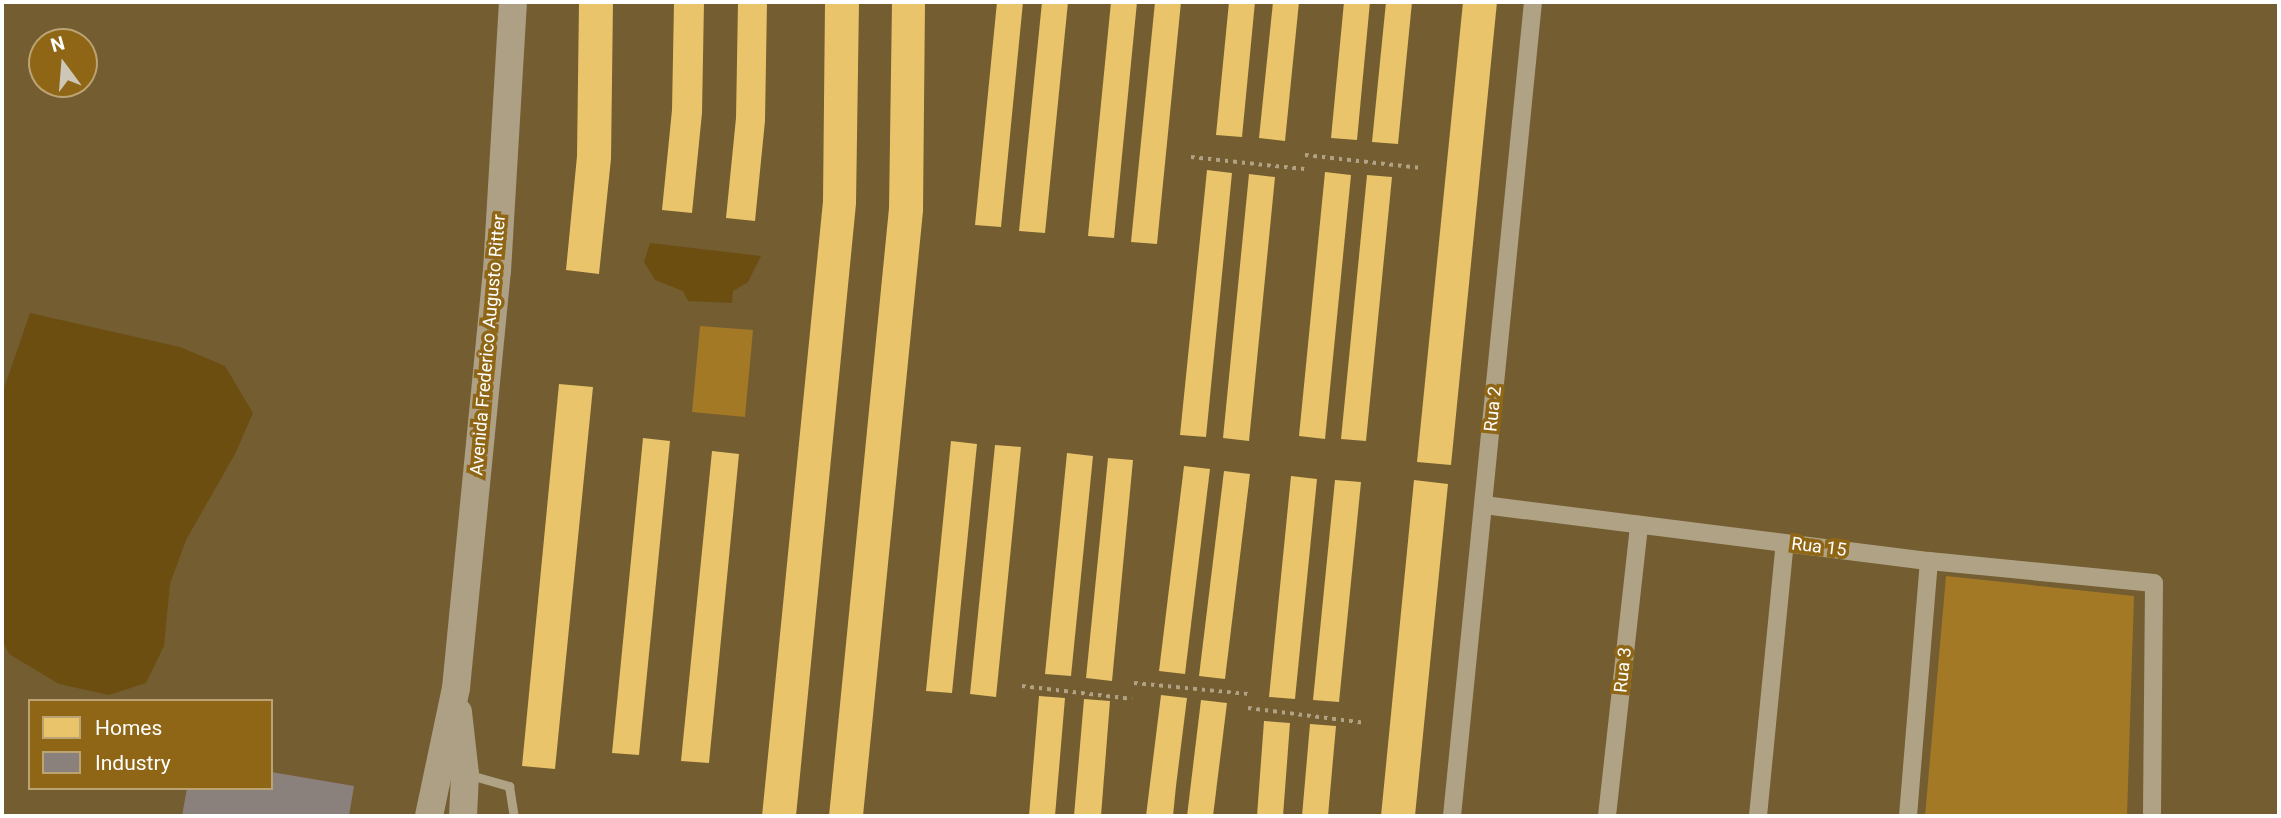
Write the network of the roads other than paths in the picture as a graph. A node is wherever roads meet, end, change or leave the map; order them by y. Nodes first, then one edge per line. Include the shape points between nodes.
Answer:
1 (513, 2) edge
2 (1533, 2) edge
3 (1484, 505) junction
4 (1639, 524) junction
5 (1785, 543) junction
6 (1929, 561) junction
7 (456, 688) junction
8 (465, 774) junction
9 (429, 816) edge
10 (463, 816) edge
11 (514, 816) edge
12 (1452, 816) edge
13 (1607, 816) edge
14 (1758, 816) edge
15 (1908, 816) edge
16 (2152, 816) edge

1 - 7 main road, Avenida Frederico Augusto Ritter via 497,271
2 - 3 street, Rua 2
3 - 4 street, Rua 15
3 - 12 street, Rua 2
4 - 5 street, Rua 15
4 - 13 street, Rua 3
5 - 6 street, Rua 15
5 - 14 street
6 - 15 street
6 - 16 street, Rua 15 via 2154,583
7 - 8 main road, Avenida Frederico Augusto Ritter
7 - 9 main road, Avenida Frederico Augusto Ritter
8 - 10 main road, Avenida Frederico Augusto Ritter
8 - 11 lane via 509,786

